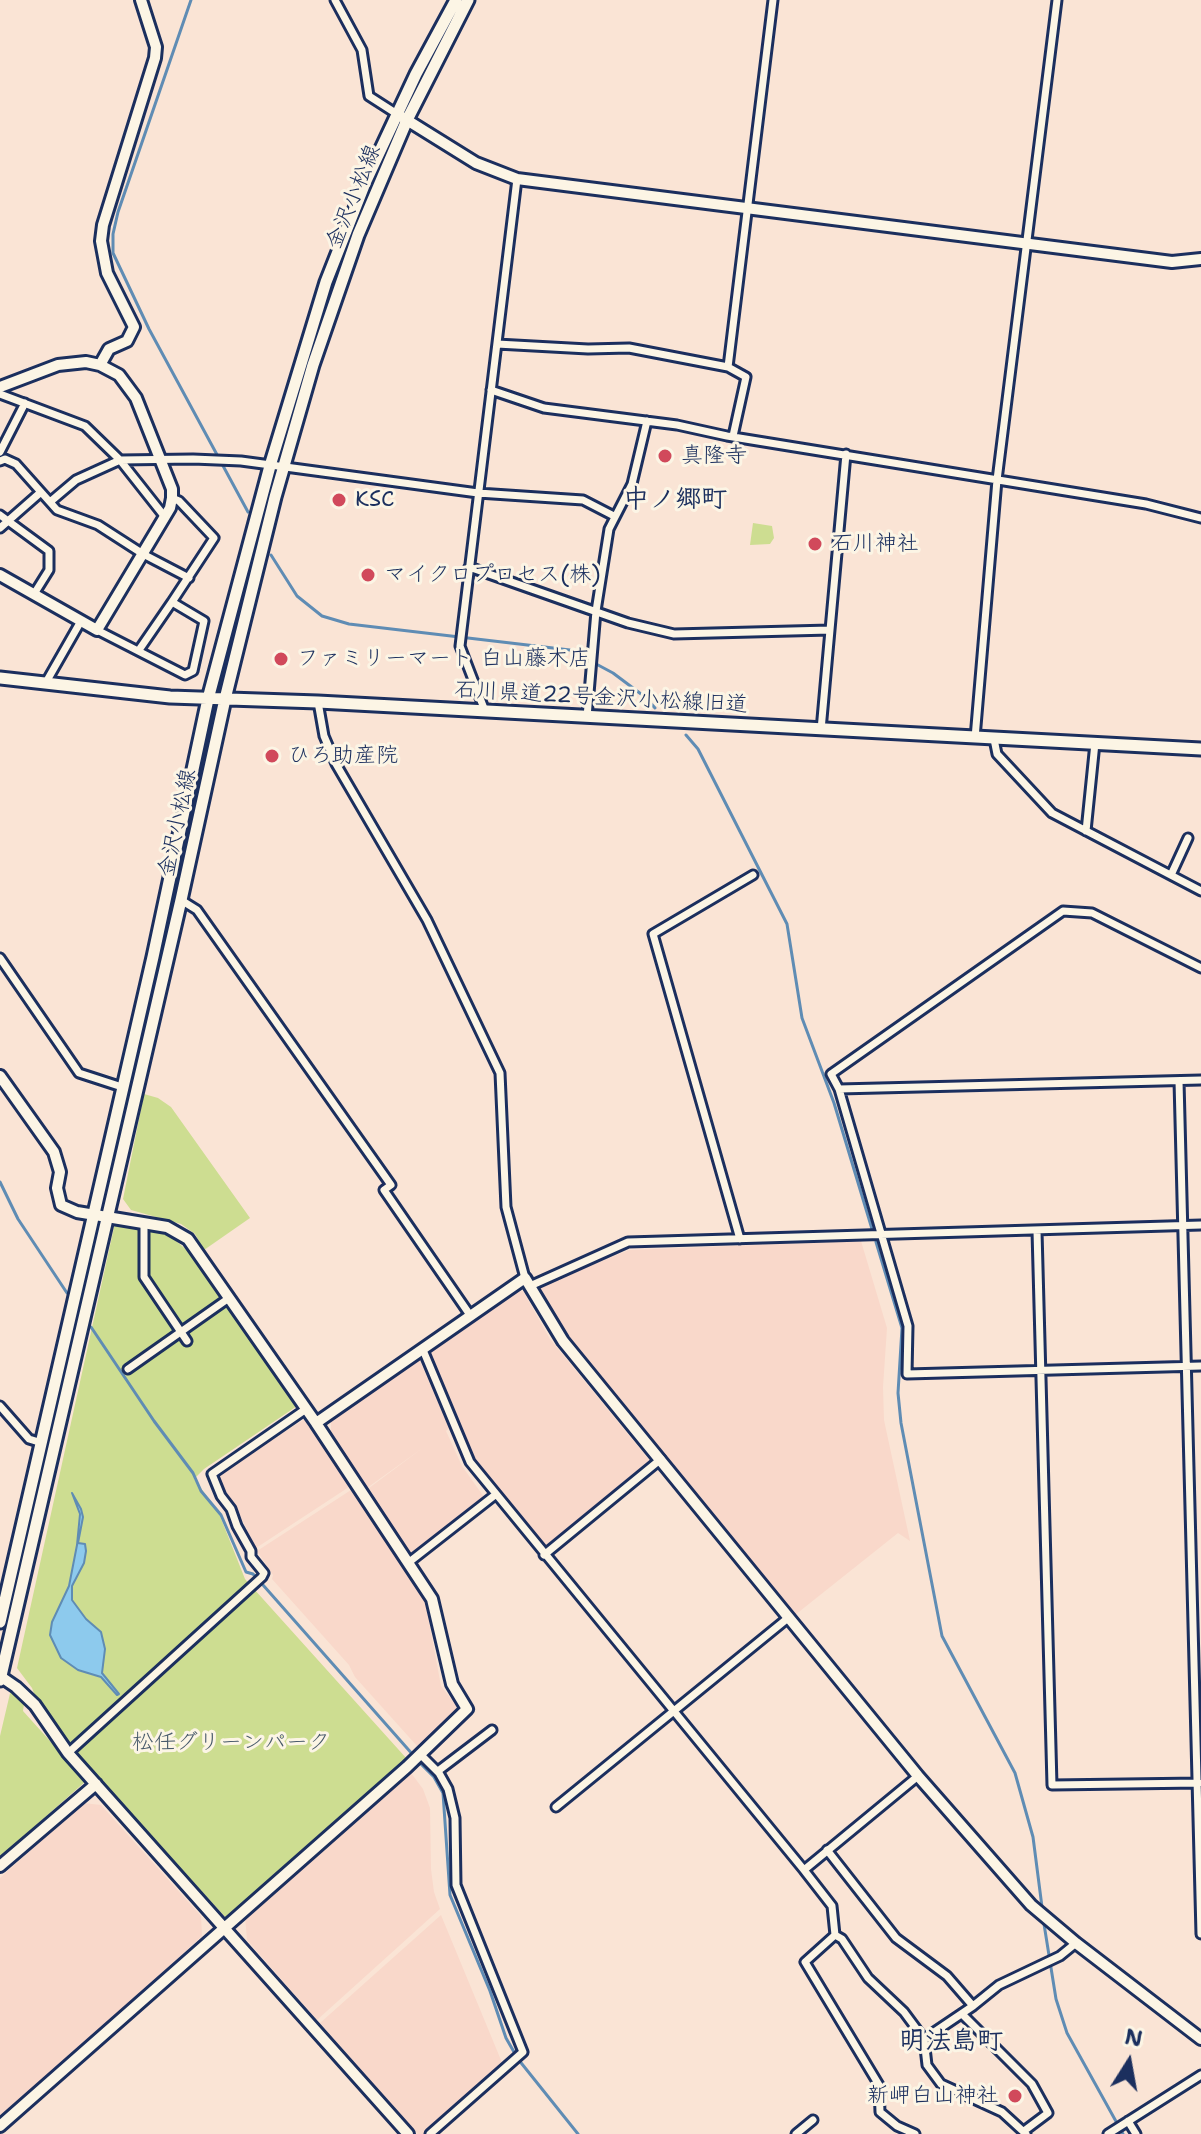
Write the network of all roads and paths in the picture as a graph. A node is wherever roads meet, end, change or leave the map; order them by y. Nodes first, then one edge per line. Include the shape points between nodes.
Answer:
1 (141, 0) edge
2 (335, 0) edge
3 (456, 0) edge
4 (468, 0) edge
5 (773, 0) edge
6 (1057, 0) edge
7 (402, 117) junction
8 (517, 179) junction
9 (748, 208) junction
10 (1027, 243) junction
11 (1201, 259) edge
12 (497, 344) junction
13 (100, 365) junction
14 (728, 367) junction
15 (0, 387) edge
16 (491, 390) junction
17 (0, 394) edge
18 (25, 403) junction
19 (647, 421) junction
20 (733, 436) junction
21 (0, 452) edge
22 (846, 454) junction
23 (159, 459) junction
24 (120, 460) junction
25 (0, 461) edge
26 (270, 466) junction
27 (283, 468) junction
28 (997, 480) junction
29 (41, 492) junction
30 (478, 493) junction
31 (172, 498) junction
32 (50, 502) junction
33 (0, 515) edge
34 (614, 516) junction
35 (165, 517) junction
36 (1201, 518) edge
37 (3, 525) edge
38 (143, 554) junction
39 (469, 567) junction
40 (0, 575) edge
41 (189, 578) junction
42 (34, 594) junction
43 (172, 602) junction
44 (596, 611) junction
45 (81, 621) junction
46 (97, 630) junction
47 (830, 630) junction
48 (139, 650) junction
49 (0, 678) edge
50 (45, 684) junction
51 (208, 699) junction
52 (225, 699) junction
53 (318, 702) junction
54 (485, 711) junction
55 (587, 717) junction
56 (821, 730) junction
57 (975, 738) junction
58 (994, 739) junction
59 (1095, 743) junction
60 (1201, 749) edge
61 (1086, 831) junction
62 (1188, 838) dead end
63 (753, 875) dead end
64 (1171, 875) junction
65 (1201, 891) edge
66 (181, 900) junction
67 (0, 958) edge
68 (1201, 968) edge
69 (0, 1076) edge
70 (1201, 1080) edge
71 (1179, 1081) junction
72 (122, 1087) junction
73 (839, 1089) junction
74 (94, 1215) junction
75 (108, 1217) junction
76 (144, 1224) junction
77 (1201, 1225) edge
78 (1183, 1226) junction
79 (1037, 1231) junction
80 (883, 1236) junction
81 (740, 1239) junction
82 (527, 1282) junction
83 (229, 1298) junction
84 (470, 1315) junction
85 (181, 1332) junction
86 (187, 1341) dead end
87 (423, 1350) junction
88 (1185, 1366) junction
89 (1201, 1366) edge
90 (128, 1369) dead end
91 (1039, 1371) junction
92 (0, 1406) edge
93 (306, 1409) junction
94 (316, 1423) junction
95 (42, 1443) junction
96 (661, 1459) junction
97 (495, 1495) junction
98 (544, 1555) junction
99 (408, 1563) junction
100 (788, 1618) junction
101 (0, 1622) edge
102 (0, 1678) edge
103 (673, 1712) junction
104 (492, 1730) dead end
105 (68, 1753) junction
106 (417, 1757) junction
107 (438, 1771) junction
108 (918, 1776) junction
109 (1199, 1783) edge
110 (96, 1784) junction
111 (556, 1807) dead end
112 (827, 1850) junction
113 (0, 1866) edge
114 (804, 1870) junction
115 (225, 1928) junction
116 (1201, 1934) edge
117 (835, 1935) junction
118 (1076, 1943) junction
119 (973, 2006) junction
120 (962, 2014) junction
121 (924, 2039) junction
122 (1201, 2039) edge
123 (1201, 2075) edge
124 (813, 2120) dead end
125 (1125, 2123) junction
126 (0, 2126) edge
127 (1025, 2132) edge
128 (1110, 2132) edge
129 (408, 2134) edge
130 (430, 2134) edge
131 (796, 2134) edge
132 (915, 2134) edge
133 (1136, 2134) edge

1 - 13 street via 155,58 101,241 107,273 134,327 127,341 109,349
2 - 7 street via 362,50 369,96
3 - 7 main road, 金沢小松線
4 - 7 main road, 金沢小松線
5 - 9 street
6 - 10 street
7 - 8 street via 476,163
7 - 26 main road, 金沢小松線 via 365,183 326,282
7 - 27 main road, 金沢小松線 via 313,365
8 - 9 street
8 - 12 street
9 - 10 street
9 - 14 street
10 - 11 street via 1172,262
10 - 28 street
12 - 14 street via 629,348
12 - 16 street
13 - 15 street via 58,365
13 - 23 street via 119,375 136,398
14 - 20 street via 746,377
16 - 19 street via 544,408
16 - 30 street
17 - 18 street
18 - 21 street
18 - 24 street via 85,426
19 - 20 street
19 - 34 street via 632,484
20 - 22 street
22 - 28 street
22 - 47 street
23 - 24 street
23 - 26 street
23 - 31 street
24 - 32 street via 76,480
24 - 35 street
25 - 29 street via 16,464
26 - 27 street
26 - 51 main road, 金沢小松線
27 - 30 street
27 - 52 main road, 金沢小松線
28 - 36 street
28 - 57 street
29 - 32 street
29 - 37 street
30 - 34 street via 583,500
30 - 39 street
31 - 35 street
31 - 41 street via 214,538
32 - 38 street
33 - 37 street
34 - 44 street
35 - 38 street
37 - 42 street via 49,551 49,570
38 - 41 street
38 - 46 street
39 - 44 street
39 - 54 street via 460,646
40 - 42 street
41 - 43 street
42 - 45 street
43 - 48 street
43 - 48 street via 204,621 193,671 185,675
44 - 47 street via 674,634
44 - 55 street
45 - 46 street
45 - 50 street
46 - 48 street
47 - 56 street
49 - 50 main road, 石川県道22号金沢小松線旧道
50 - 51 main road, 石川県道22号金沢小松線旧道
51 - 52 main road, 石川県道22号金沢小松線旧道
51 - 72 main road, 金沢小松線
52 - 53 main road, 石川県道22号金沢小松線旧道
52 - 66 main road, 金沢小松線
53 - 54 main road, 石川県道22号金沢小松線旧道
53 - 82 street via 336,764 427,920 500,1073 506,1207
54 - 55 main road, 石川県道22号金沢小松線旧道
55 - 56 main road, 石川県道22号金沢小松線旧道
56 - 57 main road, 石川県道22号金沢小松線旧道
57 - 58 main road, 石川県道22号金沢小松線旧道
58 - 59 main road, 石川県道22号金沢小松線旧道
58 - 61 street via 997,754 1052,813
59 - 60 main road, 石川県道22号金沢小松線旧道
59 - 61 street
61 - 64 street
62 - 64 street
63 - 81 street via 653,934
64 - 65 street
66 - 75 main road, 金沢小松線
66 - 84 street via 197,910 391,1185 384,1190
67 - 72 street via 79,1073
68 - 73 street via 1092,913 1063,911 831,1074
69 - 74 street via 54,1152 61,1205
70 - 71 street
71 - 73 street
71 - 78 street
72 - 74 main road, 金沢小松線
73 - 80 street
74 - 75 street
74 - 95 main road, 金沢小松線
75 - 76 street
75 - 102 main road, 金沢小松線
76 - 83 street via 167,1227 188,1239
76 - 85 street via 144,1277
77 - 78 street
78 - 79 street
78 - 88 street
79 - 80 street
79 - 91 street
80 - 81 street
80 - 91 street via 908,1326 907,1374
81 - 82 street via 628,1242
82 - 84 street
82 - 96 street via 563,1341
83 - 85 street
83 - 93 street
84 - 87 street
85 - 86 street
85 - 90 street
87 - 94 street
87 - 97 street via 470,1462
88 - 89 street
88 - 91 street
88 - 109 street
91 - 109 street via 1052,1785
92 - 95 street via 29,1439
93 - 94 street
93 - 105 street via 212,1474 251,1557 264,1573 261,1578
94 - 99 street
95 - 101 main road, 金沢小松線
96 - 98 street
96 - 100 street
97 - 98 street
97 - 99 street
98 - 103 street
99 - 106 street via 432,1599 452,1684 467,1709
100 - 103 street
100 - 108 street
102 - 105 street via 35,1705
103 - 111 street
103 - 114 street
104 - 107 street
105 - 110 street
106 - 107 street
106 - 115 street
107 - 130 street via 453,1803 456,1885 523,2052
108 - 112 street
108 - 118 street via 1031,1905
109 - 116 street
110 - 113 street
110 - 115 street
112 - 114 street
112 - 119 street via 896,1938 947,1976
114 - 117 street via 832,1906
115 - 126 street
115 - 129 street
117 - 121 street
117 - 132 street via 805,1962 879,2085 880,2112
118 - 119 street via 999,1985
118 - 122 street
119 - 120 street
120 - 121 street
120 - 127 street via 1032,2084 1048,2113
121 - 127 street via 927,2065 941,2084 1002,2112
123 - 125 street
124 - 131 street
125 - 128 street
125 - 133 street

